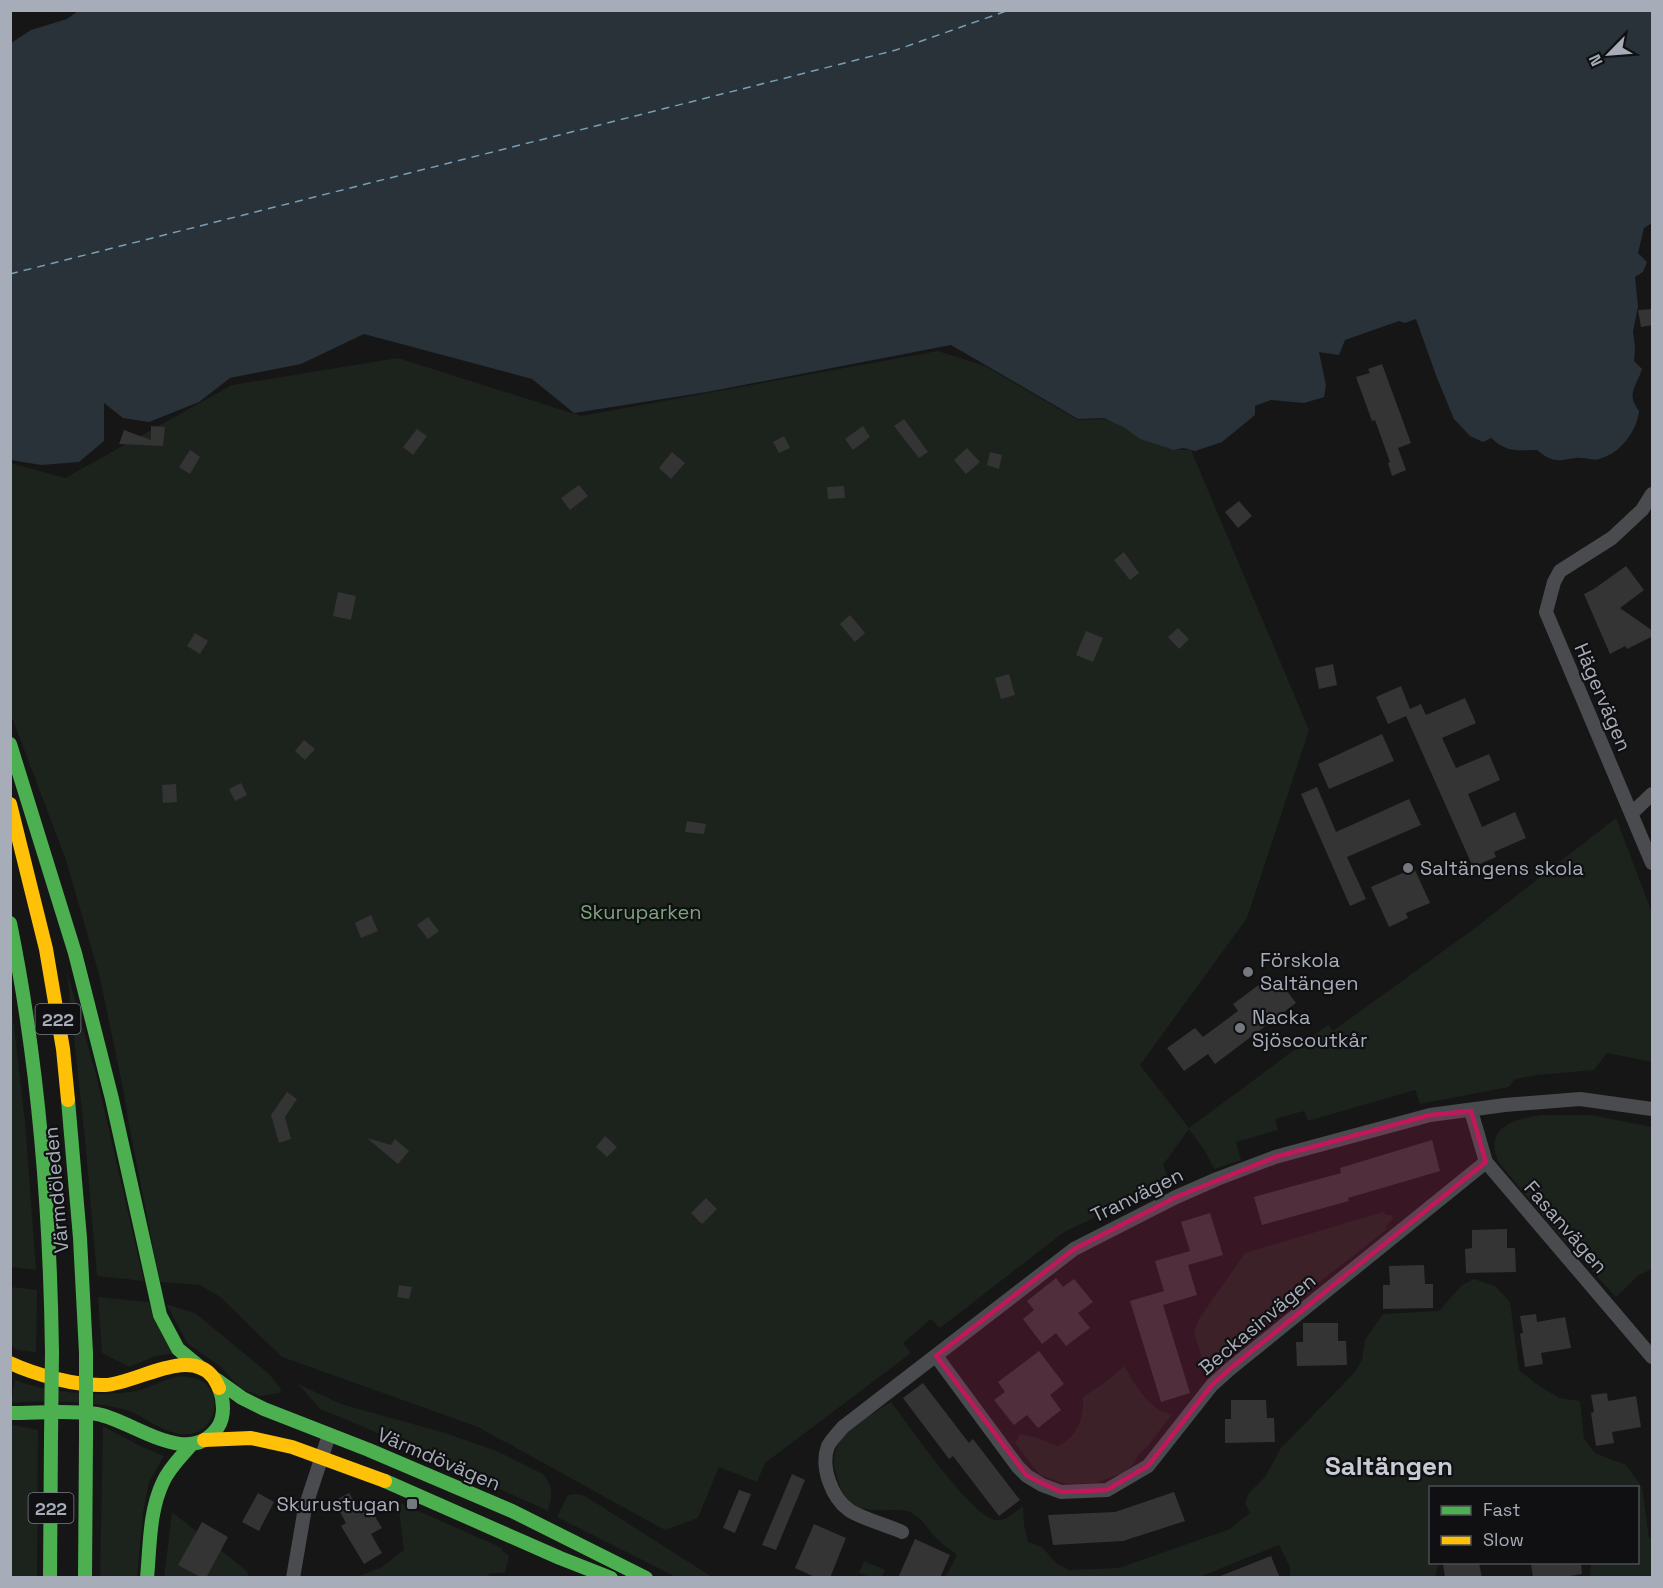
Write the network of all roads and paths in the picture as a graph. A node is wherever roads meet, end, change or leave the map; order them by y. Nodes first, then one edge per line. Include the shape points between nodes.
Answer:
1 (1653, 494) edge
2 (10, 744) edge
3 (1653, 794) edge
4 (10, 804) edge
5 (1632, 813) junction
6 (1653, 863) edge
7 (10, 923) edge
8 (1653, 1109) edge
9 (1471, 1111) junction
10 (1486, 1162) junction
11 (936, 1356) junction
12 (1653, 1357) edge
13 (10, 1363) edge
14 (201, 1368) junction
15 (217, 1380) junction
16 (10, 1413) edge
17 (329, 1435) junction
18 (198, 1443) junction
19 (322, 1457) junction
20 (902, 1532) dead end
21 (50, 1578) edge
22 (85, 1578) edge
23 (147, 1578) edge
24 (293, 1578) edge
25 (611, 1578) edge
26 (646, 1578) edge

1 - 5 street, Hägervägen via 1612,538 1560,571 1546,612
2 - 14 main road, Värmdövägen via 75,952 157,1303 178,1349
3 - 5 street
4 - 22 main road, Värmdöleden / 222, bridge via 46,949 63,1049 85,1328
5 - 6 street, Hägervägen
7 - 21 main road, Värmdöleden / 222, bridge via 31,1041 48,1236 52,1327
8 - 9 street, Tranvägen via 1580,1099
9 - 10 street, Fasanvägen
9 - 11 street, Tranvägen via 1430,1115 1275,1157 1176,1197 1074,1249
10 - 11 street, Beckasinvägen via 1218,1379 1148,1466 1107,1490 1061,1492 1027,1476
10 - 12 street, Fasanvägen
11 - 20 street, Tranvägen via 843,1427 828,1447 826,1471 839,1500 850,1511
13 - 14 main road via 43,1377 106,1385 174,1365
14 - 15 main road, Värmdövägen
15 - 17 main road, Värmdövägen via 252,1403
15 - 18 main road via 223,1416 212,1436
16 - 18 main road, Värmdövägen via 105,1415 155,1439
17 - 19 street
17 - 26 main road, Värmdövägen via 512,1511
18 - 19 main road, Värmdövägen via 251,1438
18 - 23 main road via 178,1460 162,1483
19 - 24 street via 305,1508
19 - 25 main road, Värmdövägen via 361,1470

